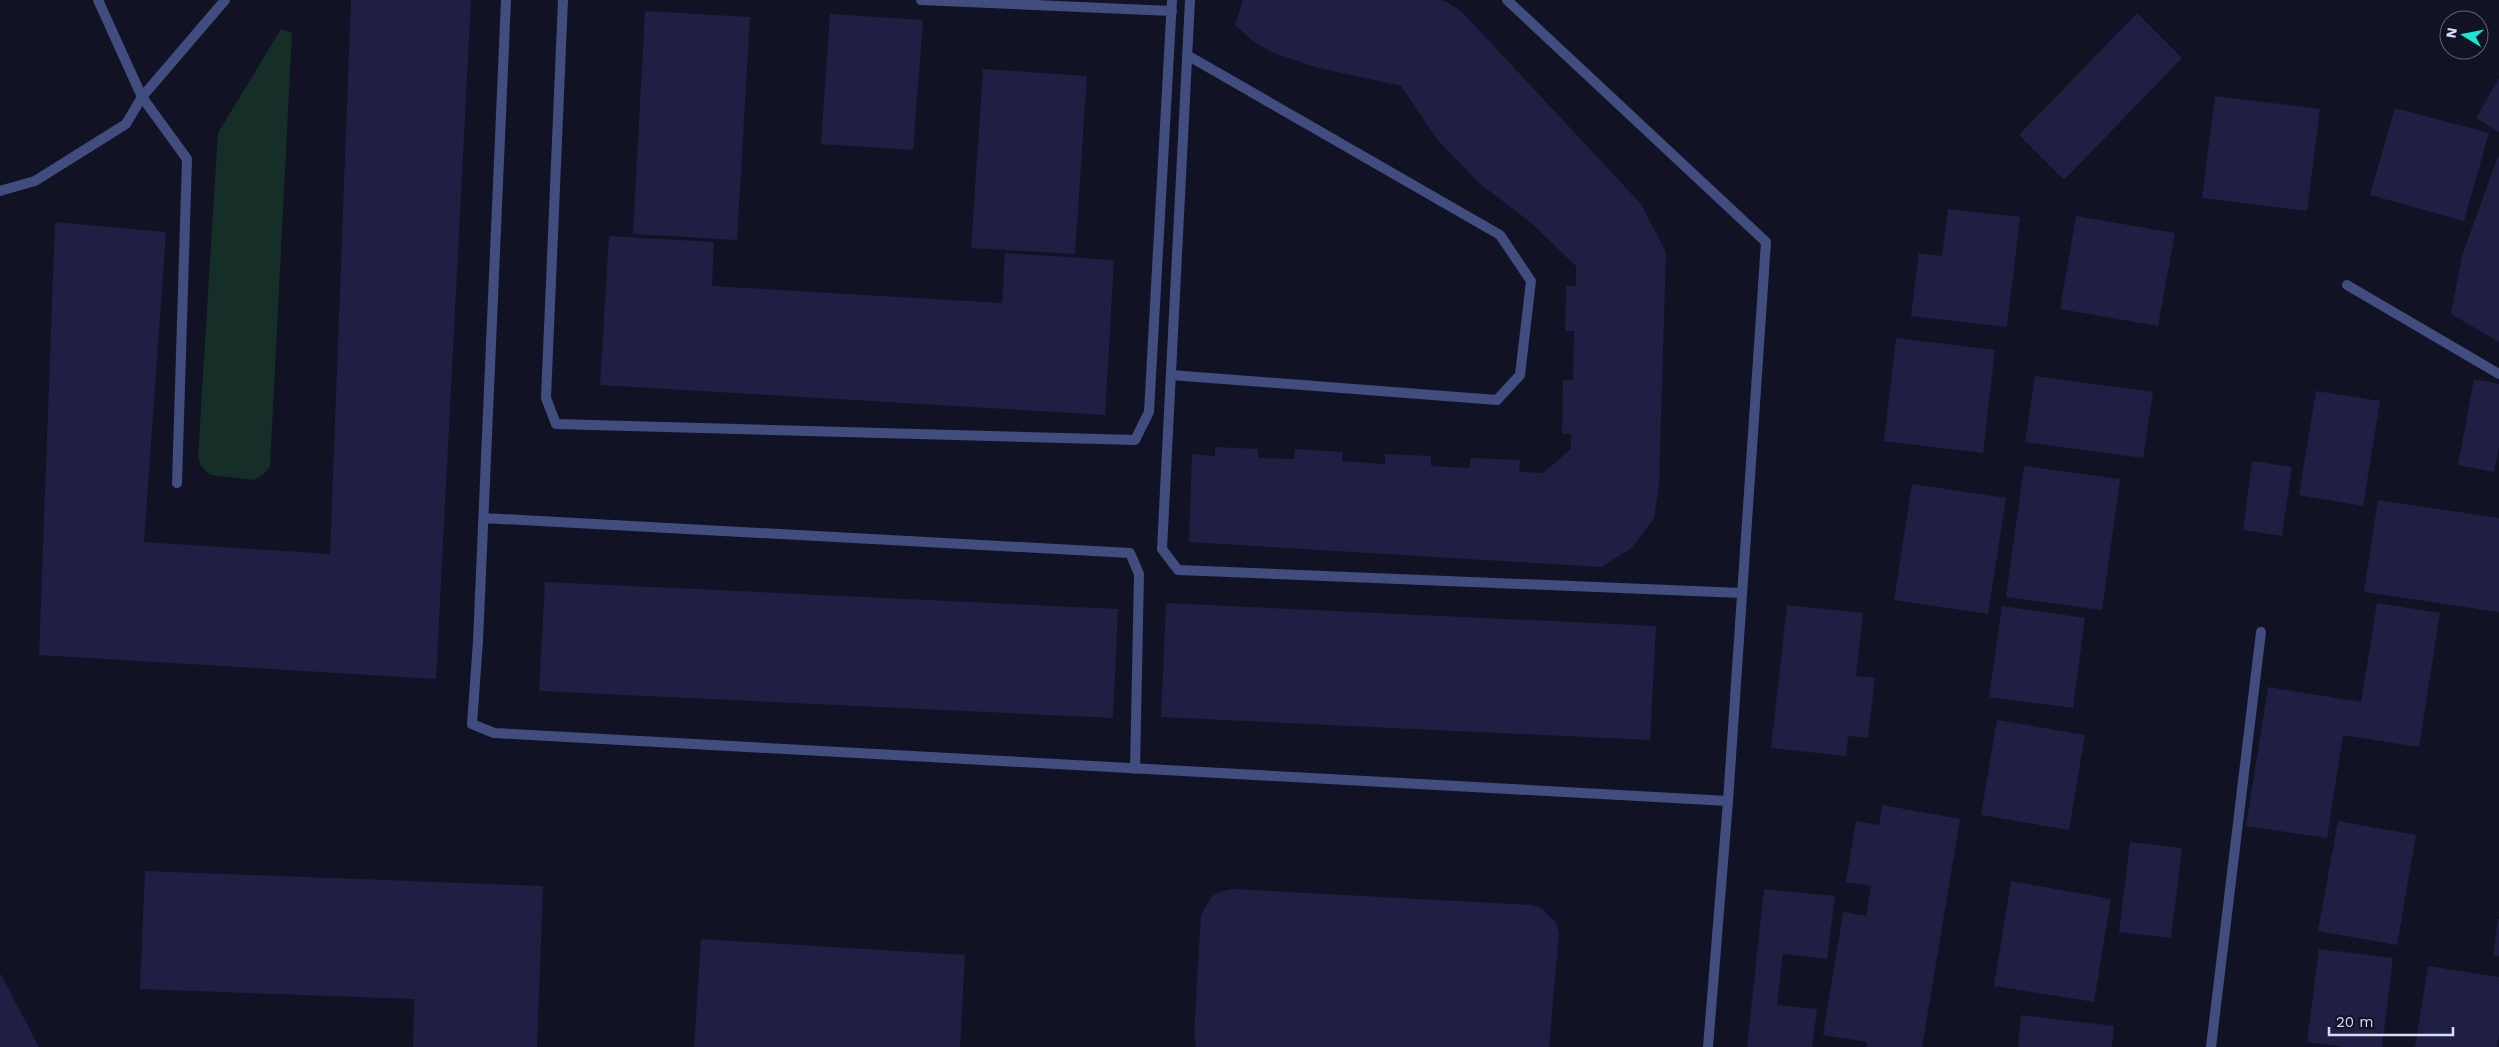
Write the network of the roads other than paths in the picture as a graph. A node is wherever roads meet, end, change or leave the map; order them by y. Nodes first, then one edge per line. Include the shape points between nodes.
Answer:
1 (98, 0) edge
2 (225, 0) edge
3 (506, 0) edge
4 (563, 0) edge
5 (921, 0) edge
6 (1172, 0) edge
7 (1190, 0) edge
8 (1507, 0) edge
9 (1172, 11) junction
10 (1187, 55) junction
11 (142, 97) junction
12 (0, 191) edge
13 (2348, 285) dead end
14 (2499, 374) edge
15 (1171, 375) junction
16 (177, 483) dead end
17 (484, 518) junction
18 (1742, 593) junction
19 (2261, 632) dead end
20 (1135, 769) junction
21 (1728, 801) junction
22 (1708, 1047) edge
23 (2211, 1047) edge

1 - 11 street
2 - 11 street
3 - 17 street
4 - 9 street via 546,398 556,424 1135,440 1149,412
5 - 9 street
6 - 9 street
7 - 10 street
8 - 18 street via 1766,242
10 - 15 street
10 - 15 street via 1500,235 1531,281 1520,376 1498,400
11 - 12 street via 126,124 35,181
11 - 16 street via 186,159
13 - 14 street
15 - 18 street via 1162,549 1178,570
17 - 20 street via 1130,553 1139,574
17 - 20 street via 472,724 494,733
18 - 21 street
19 - 23 street
20 - 21 street
21 - 22 street

